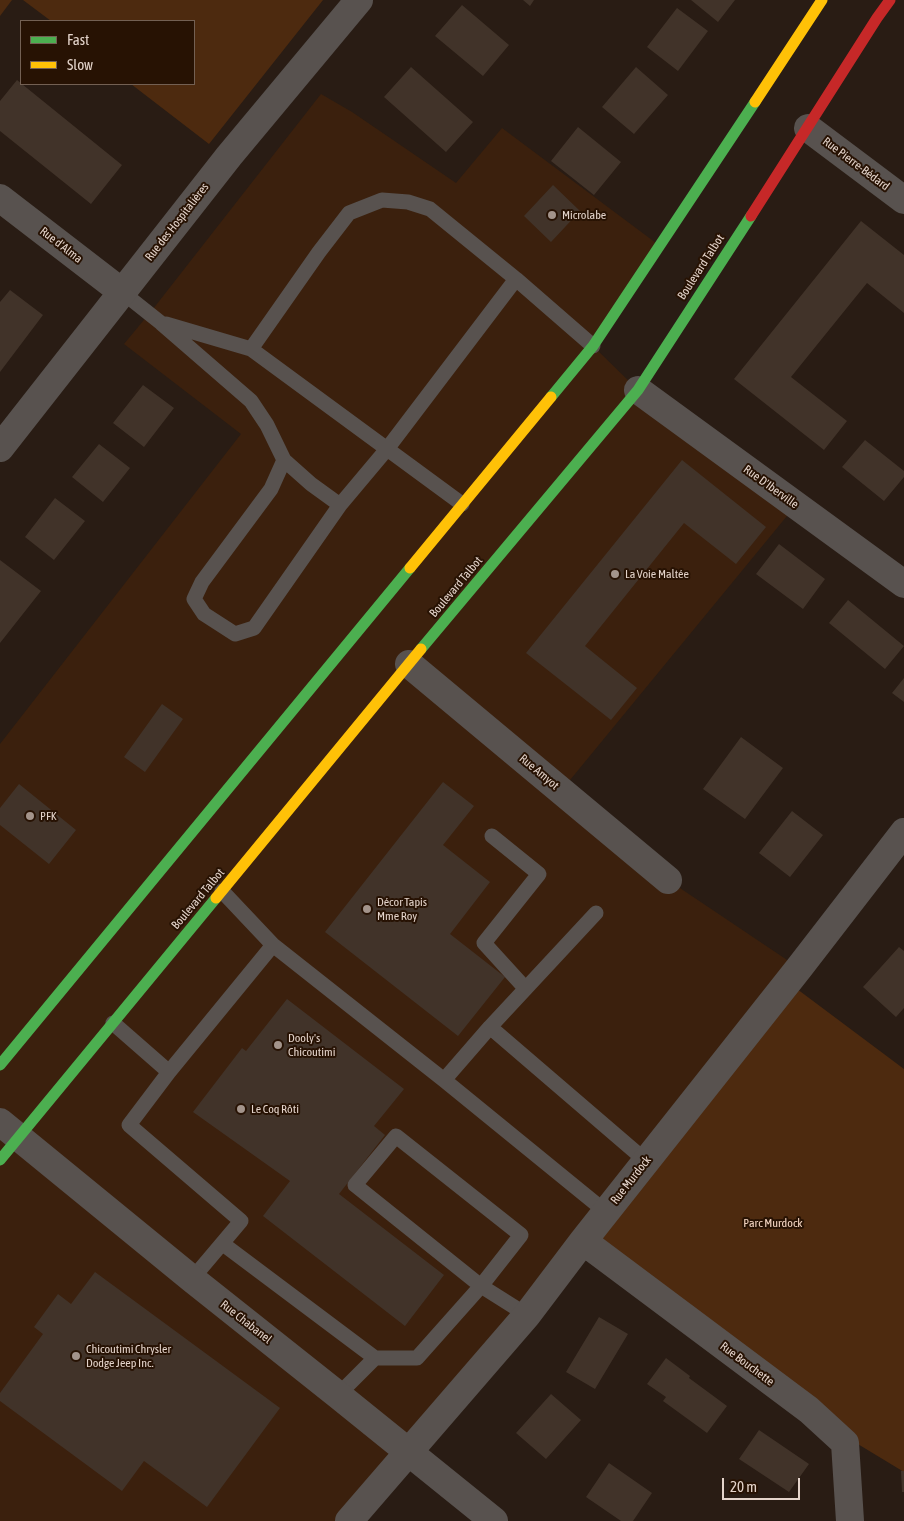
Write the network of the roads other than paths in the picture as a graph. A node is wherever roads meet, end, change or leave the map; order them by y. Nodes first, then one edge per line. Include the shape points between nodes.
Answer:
1 (359, 0) edge
2 (822, 0) edge
3 (890, 0) edge
4 (808, 128) junction
5 (0, 198) edge
6 (904, 200) edge
7 (516, 279) junction
8 (122, 292) junction
9 (161, 323) junction
10 (592, 346) junction
11 (252, 349) junction
12 (638, 390) junction
13 (0, 448) edge
14 (387, 449) junction
15 (284, 460) junction
16 (462, 504) junction
17 (340, 505) junction
18 (904, 584) edge
19 (409, 664) junction
20 (904, 832) edge
21 (492, 836) dead end
22 (668, 880) dead end
23 (222, 891) junction
24 (596, 913) dead end
25 (273, 945) junction
26 (525, 988) junction
27 (113, 1023) junction
28 (490, 1027) junction
29 (0, 1065) edge
30 (169, 1072) junction
31 (444, 1080) junction
32 (9, 1130) edge
33 (0, 1160) edge
34 (646, 1161) junction
35 (606, 1212) junction
36 (583, 1241) junction
37 (222, 1244) junction
38 (192, 1279) junction
39 (481, 1286) junction
40 (527, 1315) junction
41 (375, 1358) junction
42 (338, 1395) junction
43 (410, 1452) junction
44 (349, 1521) edge
45 (494, 1521) edge
46 (850, 1521) edge

1 - 8 street, Rue des Hospitalières via 229,156
2 - 10 main road
3 - 4 main road, Boulevard Talbot
4 - 6 street, Rue Pierre-Bédard
4 - 12 main road, Boulevard Talbot
5 - 8 street, Rue d'Alma
7 - 10 lane
7 - 11 lane via 430,209 408,202 382,200 349,213
7 - 14 lane
8 - 9 lane
8 - 13 street, Rue des Hospitalières
9 - 11 lane
9 - 15 lane via 251,401 268,425
10 - 16 main road
11 - 14 lane
12 - 18 street, Rue D'Iberville
12 - 19 main road, Boulevard Talbot
14 - 16 lane
14 - 17 lane
15 - 17 lane
15 - 17 lane via 271,489 202,582 194,599 204,614 235,634 254,628
16 - 29 main road
19 - 22 street, Rue Amyot
19 - 23 main road, Boulevard Talbot
20 - 34 street, Rue Murdock
21 - 26 lane via 539,874 484,944
23 - 25 lane
23 - 27 main road, Boulevard Talbot
24 - 26 lane
25 - 30 lane
25 - 31 lane
26 - 28 lane
27 - 30 lane
27 - 32 main road, Boulevard Talbot
28 - 31 lane
28 - 34 lane
30 - 37 lane via 129,1125 241,1221
31 - 35 lane
32 - 33 main road, Boulevard Talbot
32 - 38 street, Rue Chabanel
34 - 35 street, Rue Murdock
35 - 36 street, Rue Murdock
36 - 40 street, Rue Murdock
36 - 46 street, Rue Bouchette via 809,1410 845,1443
37 - 38 lane
37 - 41 lane
38 - 42 street, Rue Chabanel
39 - 39 lane via 355,1186 396,1136 521,1235
39 - 40 lane
39 - 41 lane via 417,1358
40 - 43 street, Rue Murdock
41 - 42 lane
42 - 43 street, Rue Chabanel
43 - 44 street, Rue Murdock
43 - 45 street, Rue Chabanel

